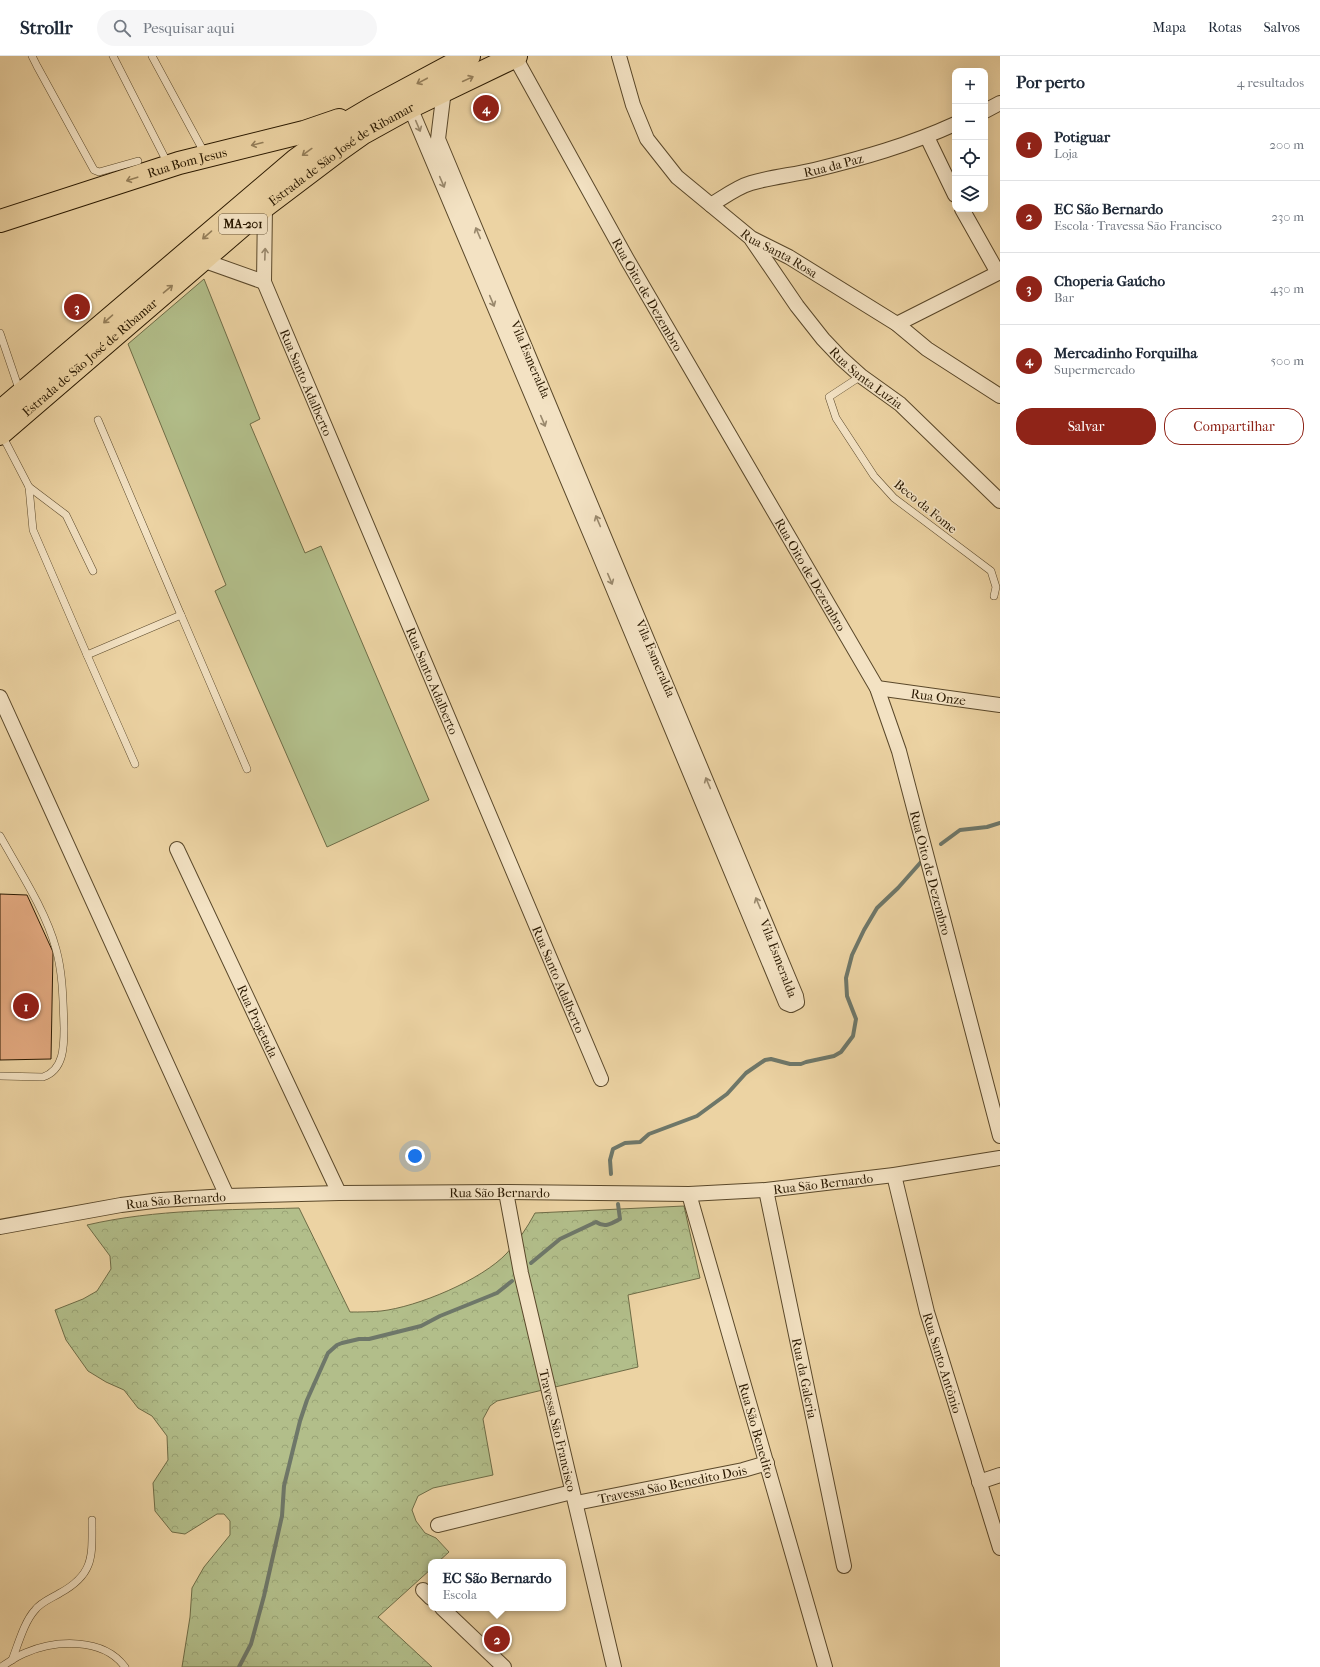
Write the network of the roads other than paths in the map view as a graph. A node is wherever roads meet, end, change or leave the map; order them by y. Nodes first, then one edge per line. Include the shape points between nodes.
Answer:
1 (32, 56) edge
2 (113, 56) edge
3 (152, 56) edge
4 (469, 56) edge
5 (516, 56) edge
6 (619, 56) edge
7 (444, 90) junction
8 (1000, 103) edge
9 (374, 107) junction
10 (410, 107) junction
11 (988, 109) edge
12 (952, 125) edge
13 (928, 137) junction
14 (206, 156) junction
15 (138, 160) dead end
16 (169, 166) junction
17 (952, 189) edge
18 (711, 205) junction
19 (265, 206) junction
20 (964, 212) edge
21 (0, 221) edge
22 (751, 238) junction
23 (202, 260) junction
24 (483, 262) junction
25 (999, 273) edge
26 (264, 282) junction
27 (897, 324) junction
28 (0, 333) edge
29 (861, 376) junction
30 (21, 394) junction
31 (1000, 396) edge
32 (0, 412) edge
33 (98, 420) dead end
34 (0, 434) edge
35 (29, 487) junction
36 (1000, 501) edge
37 (604, 550) junction
38 (93, 572) dead end
39 (994, 596) dead end
40 (180, 614) junction
41 (87, 655) junction
42 (877, 688) junction
43 (0, 697) edge
44 (1000, 705) edge
45 (135, 764) dead end
46 (247, 769) dead end
47 (0, 836) edge
48 (177, 849) dead end
49 (0, 1076) edge
50 (601, 1079) dead end
51 (1000, 1136) edge
52 (1000, 1158) edge
53 (894, 1175) junction
54 (766, 1190) junction
55 (506, 1192) junction
56 (339, 1193) junction
57 (689, 1194) junction
58 (227, 1196) junction
59 (0, 1227) edge
60 (767, 1462) junction
61 (1000, 1475) edge
62 (979, 1482) junction
63 (574, 1497) junction
64 (92, 1520) dead end
65 (438, 1525) dead end
66 (1000, 1548) edge
67 (844, 1566) dead end
68 (445, 1611) edge
69 (12, 1660) junction
70 (1, 1667) edge
71 (125, 1667) edge
72 (504, 1667) edge
73 (614, 1667) edge
74 (825, 1667) edge

1 - 15 lane via 94,170 99,172
2 - 16 lane
3 - 14 lane
4 -> 9 main road, Estrada de São José de Ribamar / MA-201
7 -> 5 main road, Estrada de São José de Ribamar / MA-201
5 - 42 street, Rua Oito de Dezembro via 628,261
6 - 18 street, Rua Santa Rosa via 632,105 647,139 677,177
7 - 10 main road, Estrada de São José de Ribamar / MA-201
24 -> 7 street, Vila Esmeralda via 438,139
8 - 11 street
9 -> 14 main road, Rua Bom Jesus via 309,130
9 -> 30 main road, Estrada de São José de Ribamar / MA-201 via 330,135 274,178
10 - 19 main road, Estrada de São José de Ribamar / MA-201 via 351,141
10 -> 24 street, Vila Esmeralda
12 - 13 street, Rua da Paz
13 - 17 street
13 - 18 street, Rua da Paz via 808,172 750,183
14 - 16 main road, Rua Bom Jesus
16 -> 21 main road, Rua Bom Jesus
18 - 22 street, Rua Santa Rosa
19 - 23 main road, Estrada de São José de Ribamar / MA-201
26 -> 19 street, Rua Santo Adalberto
20 - 25 street
22 - 27 street, Rua Santa Rosa via 789,257
22 - 29 street, Rua Santa Luzia via 797,306 823,339
23 - 26 street
34 -> 23 main road, Estrada de São José de Ribamar / MA-201
24 - 37 street, Vila Esmeralda
25 - 27 street
26 - 50 street, Rua Santo Adalberto
27 - 31 street, Rua Santa Rosa via 927,349
28 - 30 lane
29 - 36 street, Rua Santa Luzia via 900,404
29 - 39 lane, Beco da Fome via 829,397 836,418 874,476 894,498 991,571 996,587
30 - 32 main road, Estrada de São José de Ribamar / MA-201
33 - 40 lane
34 - 35 lane
35 - 38 lane via 66,515
35 - 41 lane via 33,530
37 -> 37 street, Vila Esmeralda via 786,1003 794,1004 797,1002 796,996
40 - 41 lane
40 - 46 lane
41 - 45 lane
42 - 44 street, Rua Onze
42 - 51 street, Rua Oito de Dezembro via 899,751
43 - 58 street
47 - 49 lane via 40,910 56,948 62,976 64,1046 61,1059 48,1076
48 - 56 street, Rua Projetada
52 - 53 street, Rua São Bernardo
53 - 54 street, Rua São Bernardo
53 - 62 street, Rua Santo Antônio via 927,1312
54 - 57 street, Rua São Bernardo
54 - 67 street, Rua da Galeria
55 - 56 street, Rua São Bernardo
55 - 57 street, Rua São Bernardo
55 - 63 street, Travessa São Francisco via 521,1273
56 - 58 street, Rua São Bernardo
57 - 60 street, Rua São Benedito
58 - 59 street, Rua São Bernardo via 121,1205
60 - 63 street, Travessa São Benedito Dois via 743,1470
60 - 74 street, Rua São Benedito
61 - 62 street
62 - 66 street, Rua Santo Antônio
63 - 65 street, Travessa São Benedito Dois
63 - 73 street, Travessa São Francisco
64 - 69 lane via 92,1552 87,1570 75,1584 35,1609
68 - 72 street
69 - 70 lane
69 - 71 lane via 42,1648 61,1644 84,1644 110,1653

